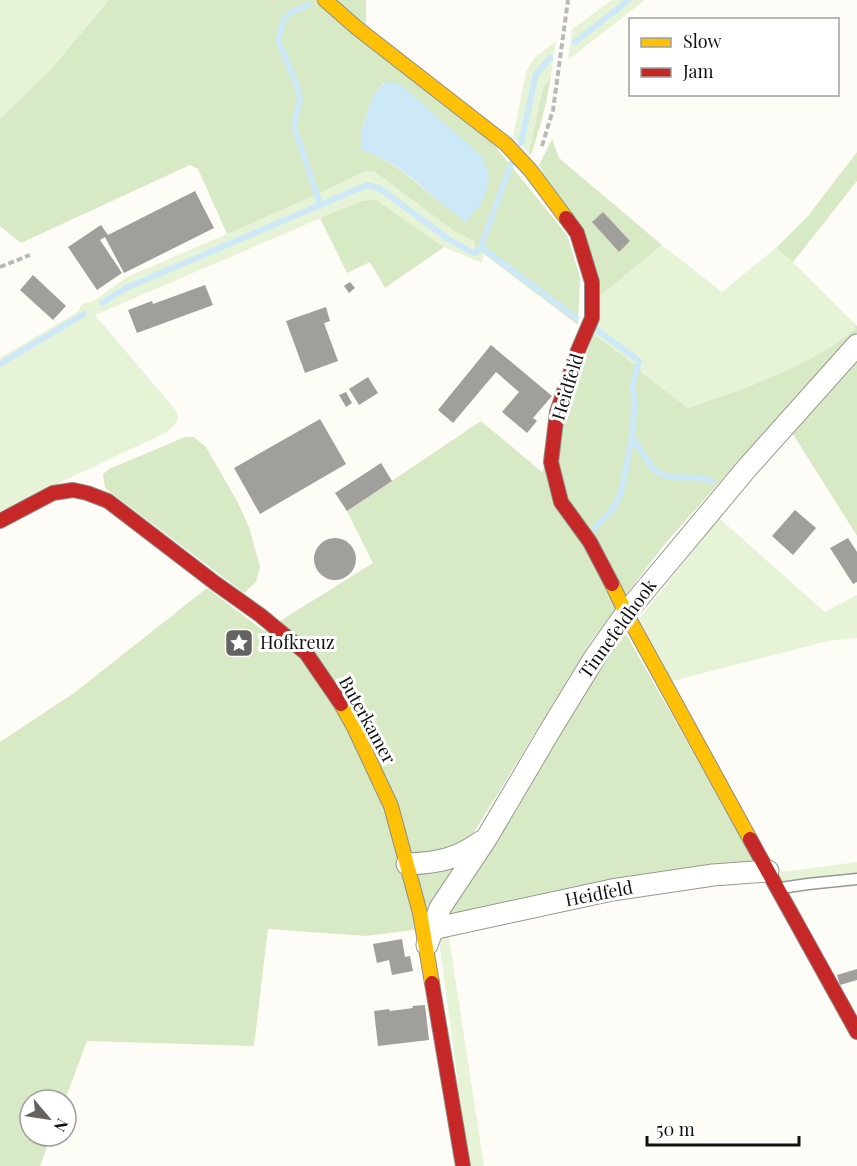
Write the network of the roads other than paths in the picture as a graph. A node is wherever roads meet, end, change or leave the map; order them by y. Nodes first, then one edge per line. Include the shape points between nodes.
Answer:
1 (325, 0) edge
2 (857, 345) edge
3 (0, 521) edge
4 (626, 613) junction
5 (486, 838) junction
6 (407, 864) junction
7 (857, 879) edge
8 (773, 880) junction
9 (429, 937) junction
10 (857, 1032) edge
11 (463, 1166) edge

1 - 4 street, Heidfeld via 506,144 577,233 592,282 592,318 557,412 551,462 561,502 590,542
2 - 4 street, Tinnefeldhook via 747,468
3 - 6 street, Buterkamer via 53,493 73,490 108,501 306,653 359,737 392,806
4 - 5 street, Tinnefeldhook via 595,657
4 - 8 street, Heidfeld
5 - 6 street via 455,857
5 - 9 street, Tinnefeldhook via 440,908
6 - 9 street, Buterkamer
7 - 8 lane
8 - 9 street, Heidfeld via 713,875 612,890
8 - 10 street, Heidfeld
9 - 11 street, Buterkamer

